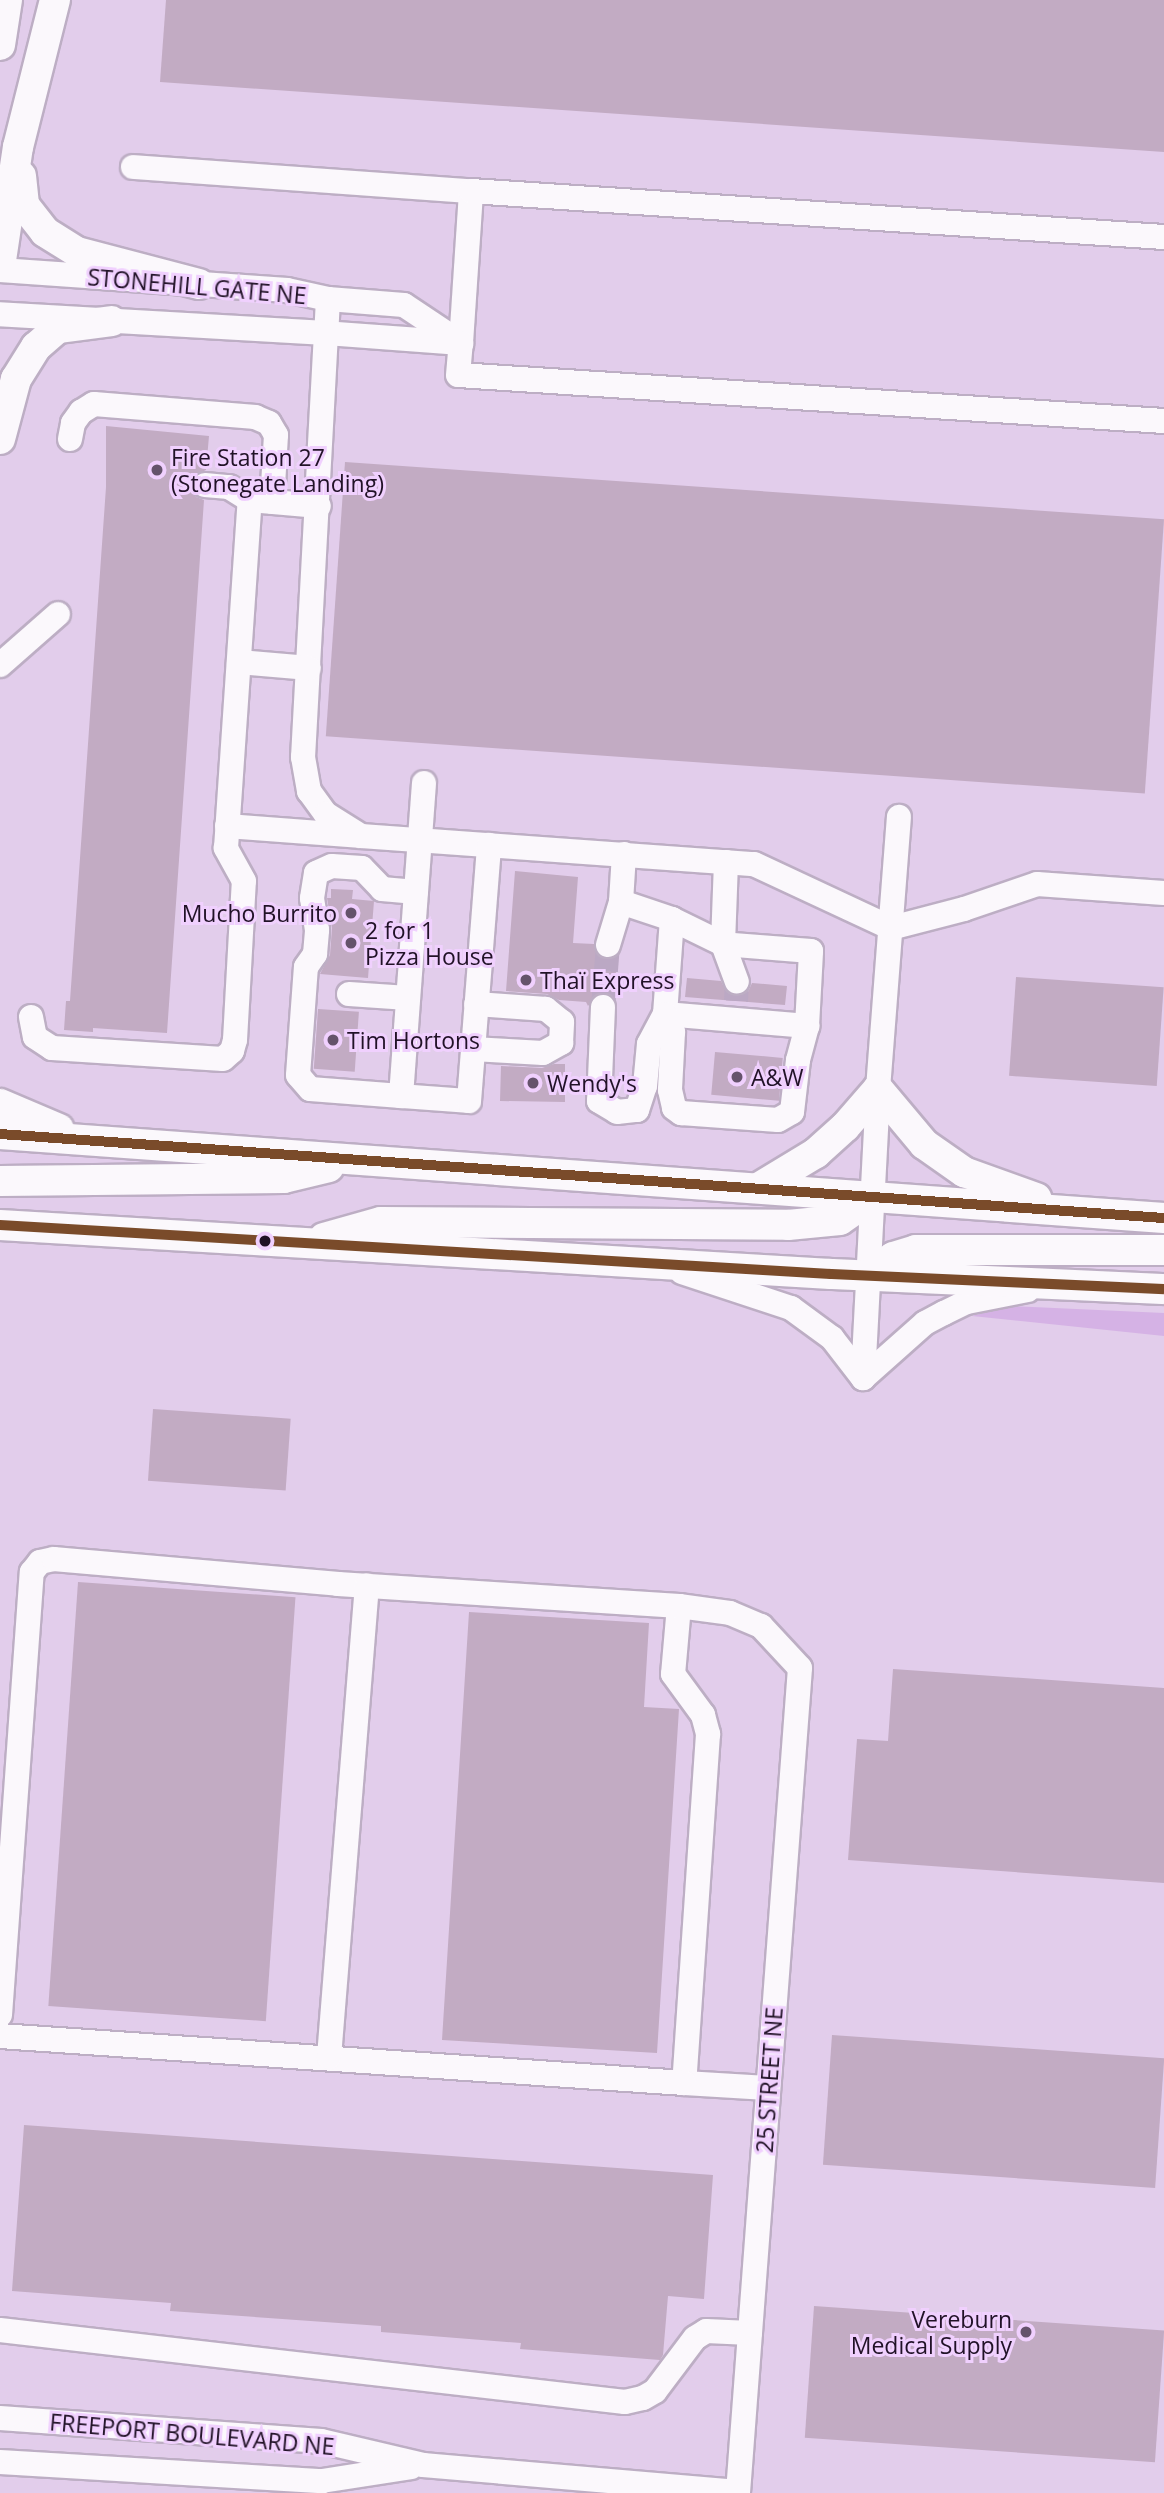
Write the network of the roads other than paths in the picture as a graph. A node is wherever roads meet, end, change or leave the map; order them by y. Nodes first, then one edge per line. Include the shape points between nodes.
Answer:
1 (7, 0) edge
2 (55, 0) edge
3 (0, 45) edge
4 (18, 147) junction
5 (132, 167) dead end
6 (471, 191) junction
7 (1164, 237) edge
8 (0, 268) edge
9 (199, 284) junction
10 (328, 299) junction
11 (0, 314) edge
12 (112, 320) junction
13 (326, 333) junction
14 (461, 343) junction
15 (1164, 421) edge
16 (0, 439) edge
17 (70, 439) dead end
18 (205, 485) dead end
19 (261, 501) junction
20 (318, 506) junction
21 (58, 614) dead end
22 (239, 662) junction
23 (0, 665) edge
24 (309, 668) junction
25 (424, 783) dead end
26 (899, 817) dead end
27 (227, 826) junction
28 (361, 836) junction
29 (420, 840) junction
30 (489, 845) junction
31 (624, 855) junction
32 (726, 862) junction
33 (416, 892) junction
34 (1164, 893) edge
35 (621, 902) junction
36 (672, 919) junction
37 (891, 928) junction
38 (723, 943) junction
39 (608, 945) tunnel mouth
40 (349, 994) dead end
41 (408, 998) junction
42 (736, 1001) junction
43 (477, 1004) junction
44 (603, 1007) tunnel mouth
45 (665, 1014) junction
46 (31, 1017) dead end
47 (807, 1026) junction
48 (473, 1049) junction
49 (878, 1089) junction
50 (401, 1096) junction
51 (0, 1104) edge
52 (0, 1134) edge
53 (82, 1138) junction
54 (357, 1161) junction
55 (0, 1181) edge
56 (758, 1188) junction
57 (873, 1197) junction
58 (1073, 1211) junction
59 (1164, 1218) edge
60 (0, 1224) edge
61 (35, 1228) junction
62 (304, 1244) junction
63 (0, 1246) edge
64 (1164, 1250) edge
65 (654, 1264) junction
66 (869, 1276) junction
67 (1060, 1284) junction
68 (1164, 1289) edge
69 (863, 1378) junction
70 (367, 1586) junction
71 (679, 1606) junction
72 (0, 2015) edge
73 (0, 2036) edge
74 (329, 2057) junction
75 (684, 2082) junction
76 (768, 2088) junction
77 (0, 2330) edge
78 (750, 2333) junction
79 (0, 2418) edge
80 (0, 2462) edge
81 (423, 2465) junction
82 (200, 2483) edge
83 (738, 2493) edge

1 - 3 main road
2 - 4 main road
4 - 8 main road
4 - 9 main road via 24,205 45,232 78,252
5 - 6 street
6 - 7 street
6 - 14 street
8 - 9 street, STONEHILL GATE NE
9 - 10 street, STONEHILL GATE NE via 287,290
10 - 13 street, STONEHILL GATE NE
10 - 14 street via 404,305
11 - 12 street, STONEHILL GATE NE
12 - 13 street, STONEHILL GATE NE
12 - 16 main road via 58,328 36,347 16,379
13 - 14 street
13 - 20 street
14 - 15 street via 458,375
17 - 19 street via 73,423 94,404 255,417 269,423 276,435
18 - 19 street via 229,487
19 - 20 street
19 - 22 street
20 - 24 street
21 - 23 street
22 - 24 street
22 - 27 street
24 - 28 street via 303,757 309,791 327,814
25 - 29 street
26 - 37 street
27 - 28 street
27 - 46 street via 226,848 244,881 232,1051 223,1059 52,1048 35,1037
28 - 29 street
29 - 30 street
29 - 33 street
30 - 31 street
30 - 43 street
31 - 32 street
31 - 35 street
32 - 37 street via 754,864
32 - 38 street
33 - 41 street
33 - 50 street via 382,889 362,868 332,866 316,873 312,898 315,954 306,967 298,1075 310,1089
34 - 37 street via 1037,884
35 - 36 street
35 - 39 street
36 - 38 street
36 - 45 street
37 - 49 street
38 - 42 street
38 - 47 street via 811,951
40 - 41 street
41 - 50 street
42 - 45 street
42 - 47 street
43 - 48 street
43 - 48 street via 546,1009 562,1022 561,1043 543,1054
44 - 45 street via 599,1101 617,1112 637,1110 645,1086 649,1044
45 - 47 street via 673,1032 670,1090 674,1108 681,1113 778,1120 792,1112
48 - 50 street via 469,1101
49 - 56 main road via 816,1153
49 - 57 street
49 - 58 main road via 924,1144 964,1172
51 - 53 main road
52 - 53 main road
53 - 54 main road
54 - 55 main road via 284,1178
54 - 56 main road
56 - 57 main road
57 - 58 main road
57 - 62 main road via 840,1220 788,1225 381,1222
57 - 66 street
58 - 59 main road
60 - 61 main road
61 - 62 main road
61 - 63 main road
62 - 65 main road
64 - 66 main road via 916,1250 893,1256
65 - 66 main road
65 - 69 street via 791,1308 832,1338
66 - 67 main road
66 - 69 street
67 - 68 main road
67 - 69 street via 967,1302 944,1312
70 - 71 street
70 - 72 street via 54,1559 40,1562 32,1572
70 - 74 street
71 - 75 street via 673,1674 703,1715 708,1734
71 - 76 street, 25 STREET NE via 730,1613 761,1626 800,1668
73 - 74 street
74 - 75 street
75 - 76 street
76 - 78 street, 25 STREET NE
77 - 78 street via 625,2402 655,2391 695,2338 706,2331
78 - 83 street, 25 STREET NE
79 - 81 street, FREEPORT BOULEVARD NE via 321,2441
80 - 82 street, FREEPORT BOULEVARD NE
81 - 82 street, FREEPORT BOULEVARD NE via 322,2481
81 - 83 street, FREEPORT BOULEVARD NE

